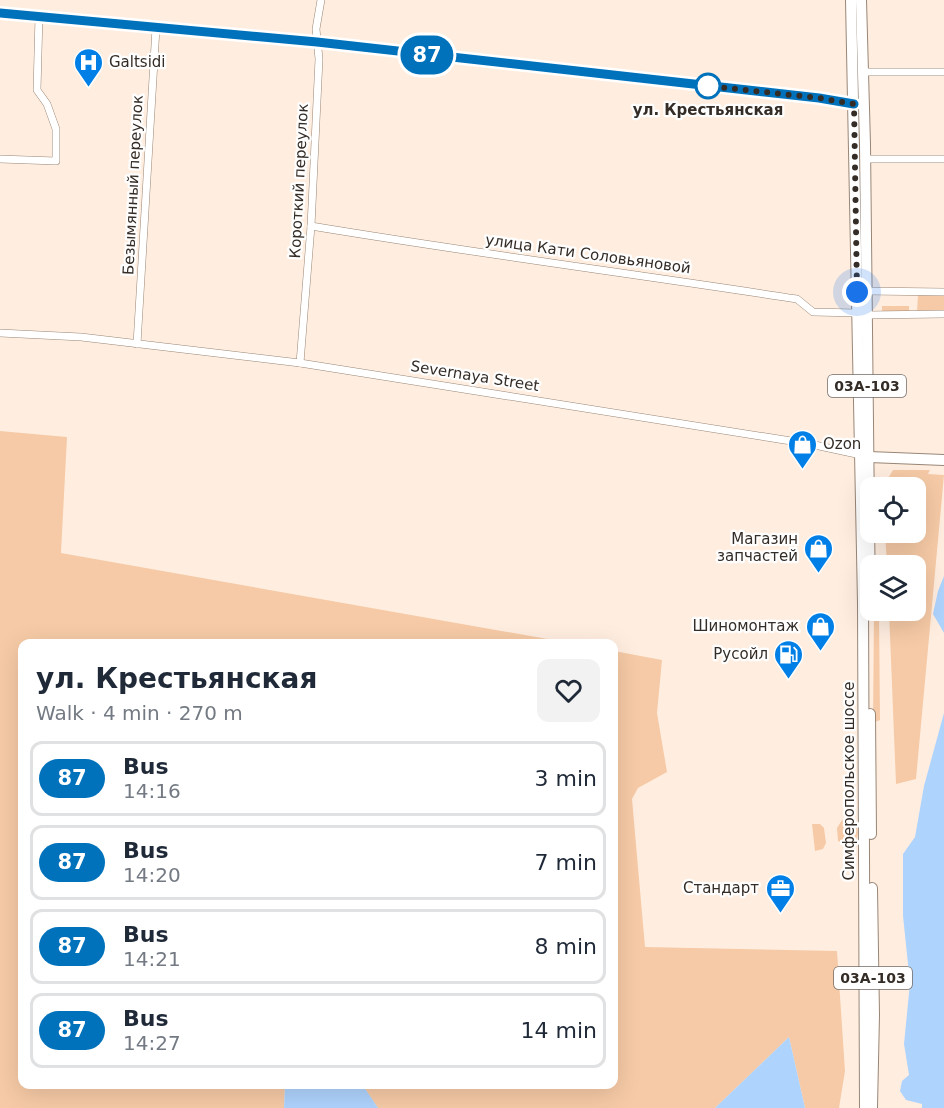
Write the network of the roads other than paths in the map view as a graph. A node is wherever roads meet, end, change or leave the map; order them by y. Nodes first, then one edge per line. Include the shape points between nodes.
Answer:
1 (321, 0) edge
2 (851, 0) edge
3 (861, 0) edge
4 (0, 13) edge
5 (39, 16) junction
6 (156, 28) junction
7 (317, 42) junction
8 (863, 72) junction
9 (944, 72) edge
10 (854, 104) junction
11 (0, 159) edge
12 (865, 159) junction
13 (944, 159) edge
14 (311, 226) junction
15 (867, 291) junction
16 (944, 292) edge
17 (862, 314) junction
18 (944, 314) edge
19 (0, 333) edge
20 (137, 344) junction
21 (300, 363) junction
22 (864, 456) junction
23 (944, 460) edge
24 (868, 849) junction
25 (865, 1108) edge
26 (872, 1108) edge

1 - 7 street, Короткий переулок
2 - 10 main road, 03А-103
3 - 8 main road, 03А-103
4 - 5 street
5 - 6 street
5 - 11 street via 37,90 56,129 56,161
6 - 7 street
6 - 20 street, Безымянный переулок
7 - 10 street
7 - 14 street, Короткий переулок
8 - 9 street
8 - 12 main road, 03А-103
10 - 17 main road, 03А-103
12 - 13 street
12 - 15 main road, 03А-103
14 - 17 street, улица Кати Соловьяновой via 797,299 813,312
14 - 21 street, Короткий переулок
15 - 16 street
15 - 17 main road, 03А-103
17 - 18 street, улица Кати Соловьяновой
17 - 22 main road, 03А-103
19 - 20 street, Severnaya Street
20 - 21 street, Severnaya Street
21 - 22 street, Severnaya Street via 810,444
22 - 23 main road, Severnaya Street
22 - 24 main road, Симферопольское шоссе / 03А-103
24 - 25 main road, Симферопольское шоссе / 03А-103
24 - 26 main road, Симферопольское шоссе / 03А-103 via 874,1015

